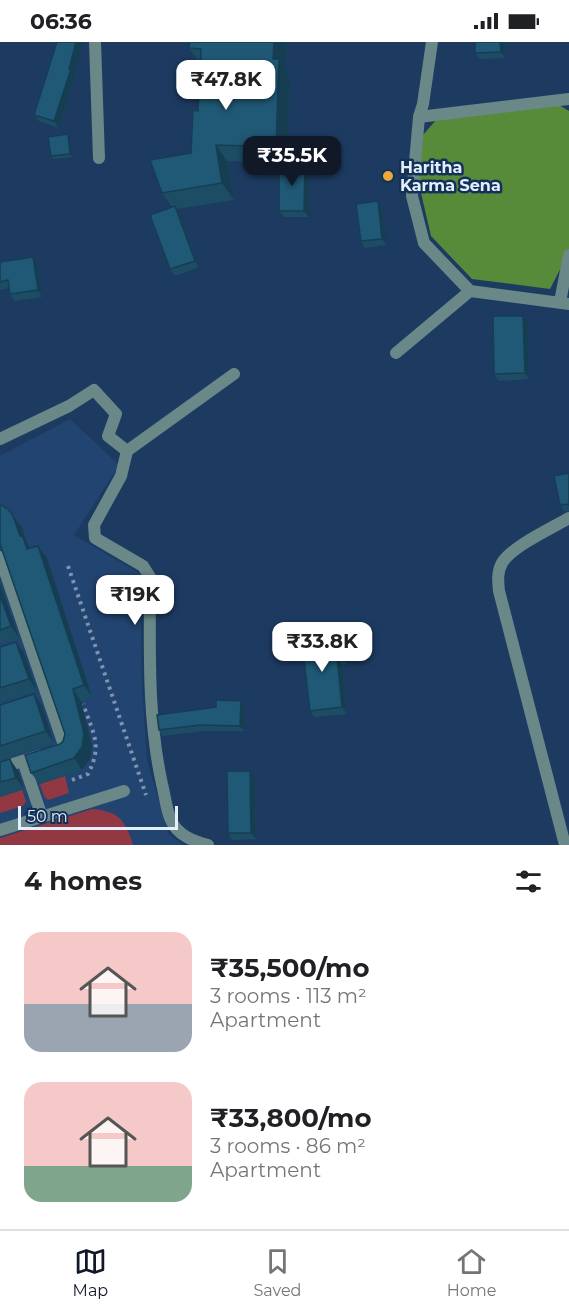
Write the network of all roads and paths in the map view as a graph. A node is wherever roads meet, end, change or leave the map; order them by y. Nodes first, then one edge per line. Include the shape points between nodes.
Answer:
1 (95, 42) edge
2 (432, 42) edge
3 (569, 99) edge
4 (419, 117) junction
5 (99, 158) dead end
6 (569, 255) edge
7 (470, 291) junction
8 (564, 303) edge
9 (396, 353) dead end
10 (234, 374) dead end
11 (0, 439) edge
12 (127, 451) junction
13 (569, 518) edge
14 (0, 558) edge
15 (68, 566) dead end
16 (6, 594) edge
17 (83, 704) edge
18 (23, 761) junction
19 (0, 768) edge
20 (72, 780) dead end
21 (124, 791) dead end
22 (148, 803) dead end
23 (42, 817) junction
24 (0, 830) edge
25 (208, 845) edge
26 (565, 845) edge

1 - 5 street
2 - 4 street
3 - 4 street
4 - 7 street via 412,196 424,243
6 - 8 street
7 - 8 street
7 - 9 street
10 - 12 street
11 - 12 street via 94,390 116,414 108,436
12 - 25 street via 121,477 94,525 95,538 143,566 150,577 150,694 156,757 171,820 180,833
13 - 26 street via 525,543 503,561 498,576
14 - 16 street
15 - 22 path
16 - 18 street via 65,748
17 - 20 path via 97,758 88,774
18 - 19 street
18 - 23 street
21 - 23 street
23 - 24 street

